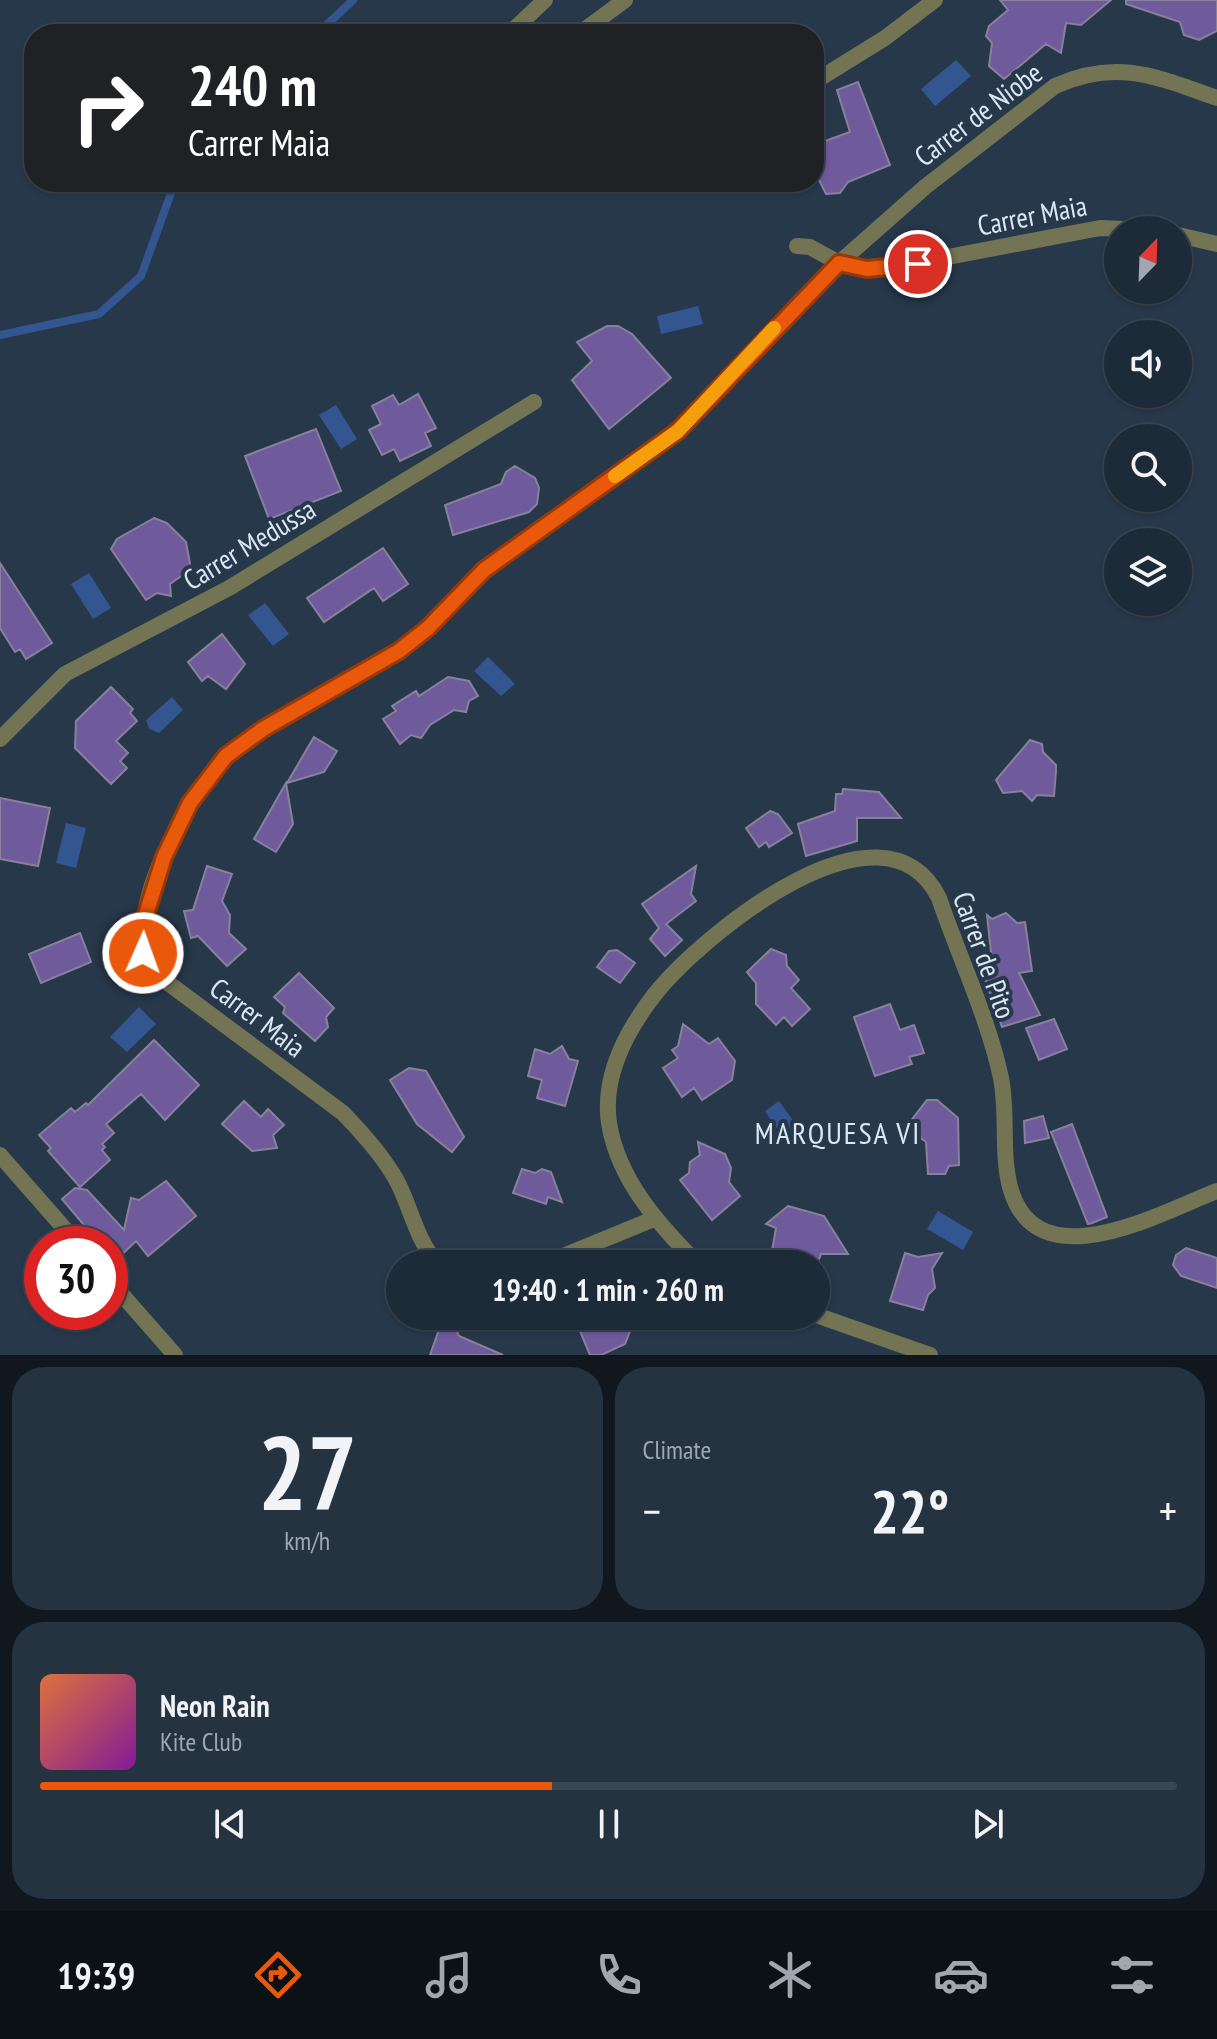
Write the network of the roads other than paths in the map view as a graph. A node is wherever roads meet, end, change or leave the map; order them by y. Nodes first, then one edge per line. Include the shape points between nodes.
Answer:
1 (545, 0) edge
2 (625, 0) edge
3 (935, 0) edge
4 (520, 24) edge
5 (593, 24) edge
6 (824, 76) edge
7 (1217, 98) edge
8 (1104, 228) edge
9 (1192, 238) edge
10 (1217, 244) edge
11 (797, 246) dead end
12 (839, 263) junction
13 (534, 402) dead end
14 (0, 739) edge
15 (0, 1155) edge
16 (1217, 1191) edge
17 (656, 1218) junction
18 (62, 1226) edge
19 (429, 1250) edge
20 (578, 1250) edge
21 (685, 1250) edge
22 (128, 1301) edge
23 (830, 1320) edge
24 (175, 1355) edge
25 (930, 1355) edge

1 - 4 street
2 - 5 street
3 - 6 street
7 - 12 street, Carrer de Niobe via 1122,70 1076,76 1055,86 925,187
8 - 12 street, Carrer Maia via 890,268
9 - 10 street
11 - 12 street
12 - 19 street, Carrer Maia via 678,431 492,564 399,651 226,756 190,803 164,857 142,927 148,964 351,1121 396,1179
13 - 14 street, Carrer Medussa via 229,588 65,674
15 - 18 street
16 - 17 street, Carrer de Pito via 1083,1238 1056,1236 1026,1217 1010,1186 998,1067 939,898 924,875 888,859 868,858 829,864 805,875 730,924 663,984 632,1029 611,1080 609,1124 632,1185
17 - 20 street
17 - 21 street
22 - 24 street
23 - 25 street

